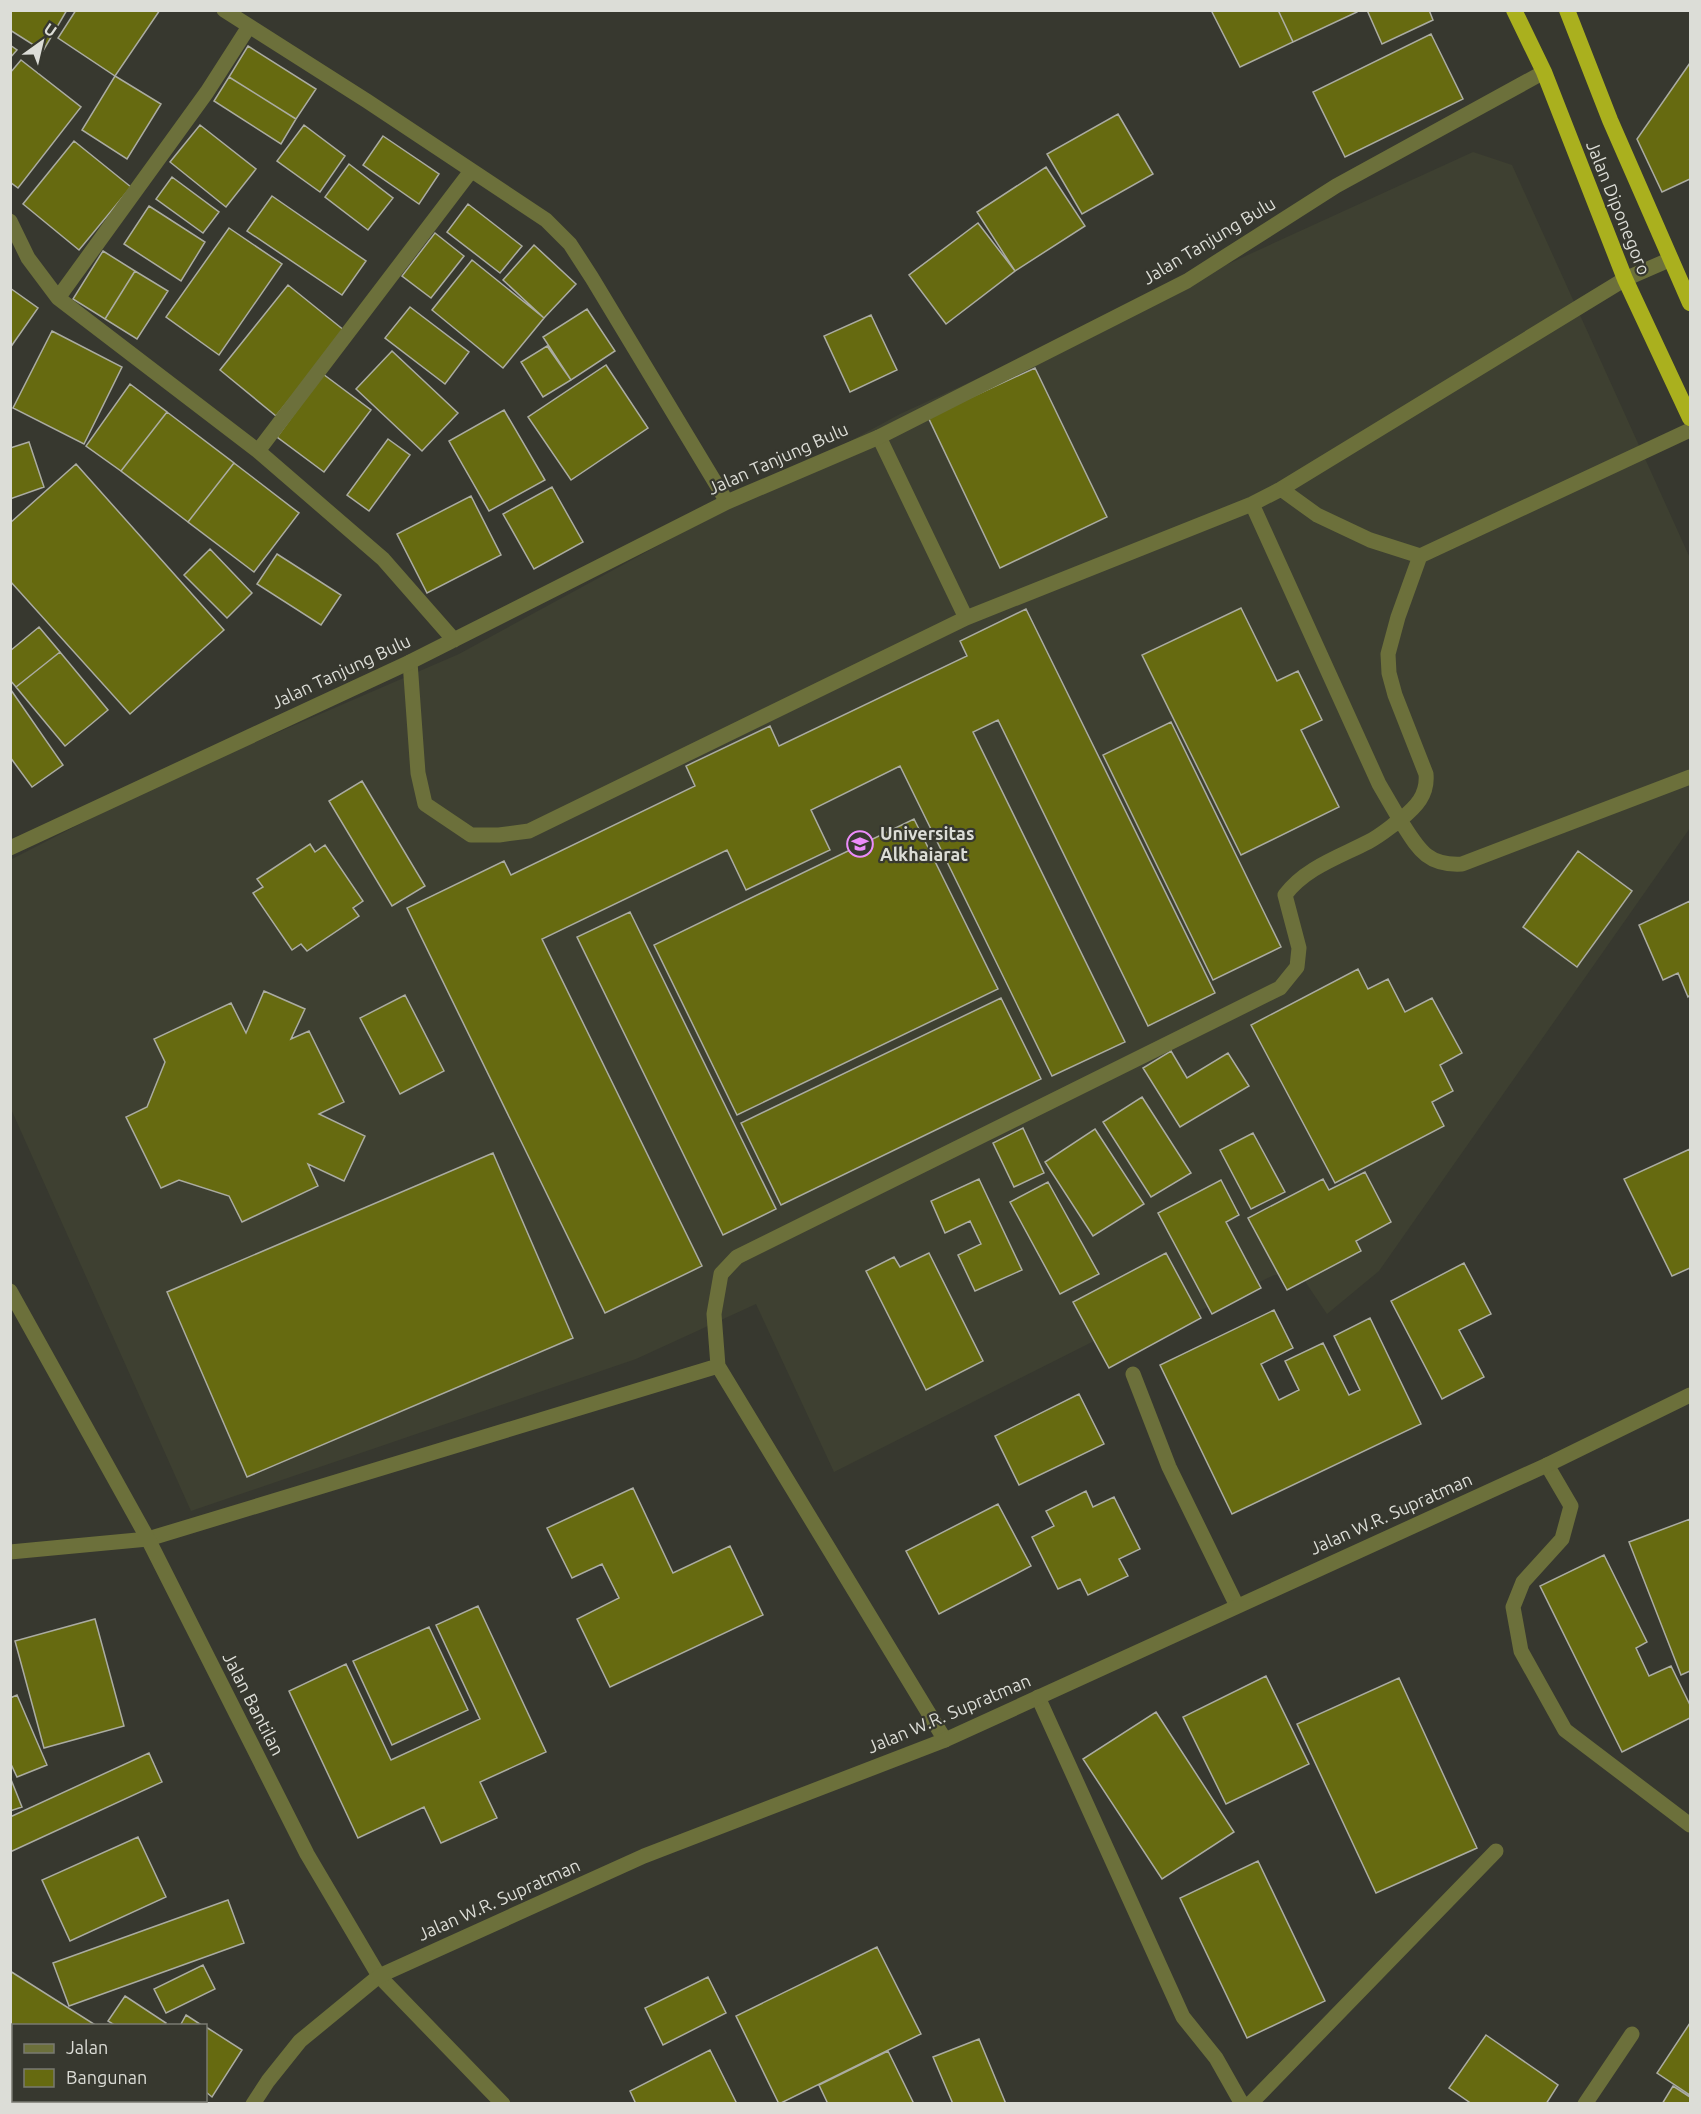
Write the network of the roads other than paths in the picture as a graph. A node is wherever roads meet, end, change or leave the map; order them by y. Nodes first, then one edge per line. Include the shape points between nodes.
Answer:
1 (224, 10) edge
2 (1514, 10) edge
3 (1567, 10) edge
4 (248, 28) junction
5 (1544, 72) junction
6 (471, 171) junction
7 (10, 221) edge
8 (1671, 259) junction
9 (1625, 279) junction
10 (58, 298) junction
11 (1690, 303) edge
12 (1690, 418) edge
13 (1690, 430) edge
14 (879, 437) junction
15 (258, 452) junction
16 (1281, 489) junction
17 (727, 502) junction
18 (1251, 504) junction
19 (1420, 556) junction
20 (966, 618) junction
21 (454, 640) junction
22 (410, 663) junction
23 (1690, 777) edge
24 (1400, 820) junction
25 (10, 848) edge
26 (10, 1291) edge
27 (718, 1366) junction
28 (1133, 1374) dead end
29 (1690, 1395) edge
30 (1547, 1465) junction
31 (148, 1539) junction
32 (10, 1552) edge
33 (1237, 1606) junction
34 (1038, 1697) junction
35 (945, 1740) junction
36 (1690, 1824) edge
37 (1497, 1851) dead end
38 (379, 1976) junction
39 (1632, 2034) dead end
40 (253, 2103) edge
41 (503, 2103) edge
42 (1242, 2103) edge
43 (1250, 2103) edge
44 (1585, 2103) edge

1 - 4 street
2 - 5 highway, Jalan Diponegoro
3 - 8 highway, Jalan Diponegoro
4 - 6 street
4 - 10 street via 207,92
5 - 9 highway, Jalan Diponegoro
5 - 14 street, Jalan Tanjung Bulu via 1336,186 1187,281
6 - 15 street
6 - 17 street via 546,220 570,244
7 - 10 street via 28,258
8 - 9 street
8 - 11 highway, Jalan Diponegoro
9 - 12 highway, Jalan Diponegoro
9 - 16 street
10 - 15 street
13 - 19 street
14 - 17 street, Jalan Tanjung Bulu
14 - 20 street
15 - 21 street via 383,559
16 - 18 street
16 - 19 street via 1317,515 1370,540
17 - 21 street, Jalan Tanjung Bulu
18 - 20 street
18 - 24 street via 1379,784
19 - 24 street via 1388,654 1395,694 1427,785 1416,808
20 - 22 street via 529,831 499,835 471,835 425,804 418,773
21 - 22 street, Jalan Tanjung Bulu
22 - 25 street, Jalan Tanjung Bulu
23 - 24 street via 1462,864 1445,865 1431,858 1419,849
24 - 27 street via 1372,840 1307,873 1285,895 1299,948 1297,968 1280,988 737,1257 721,1274 714,1314
26 - 31 street, Jalan Bantilan
27 - 31 street
27 - 35 street
28 - 33 street via 1169,1467
29 - 30 street, Jalan W.R. Supratman
30 - 33 street, Jalan W.R. Supratman
30 - 36 street via 1572,1506 1562,1539 1523,1582 1513,1607 1521,1651 1565,1730
31 - 32 street
31 - 38 street, Jalan Bantilan via 307,1854
33 - 34 street, Jalan W.R. Supratman
34 - 35 street, Jalan W.R. Supratman
34 - 42 street via 1183,2017 1216,2058
35 - 38 street, Jalan W.R. Supratman via 644,1856
37 - 43 street
38 - 40 street, Jalan W.R. Supratman via 300,2041
38 - 41 street, Jalan Bantilan
39 - 44 street

